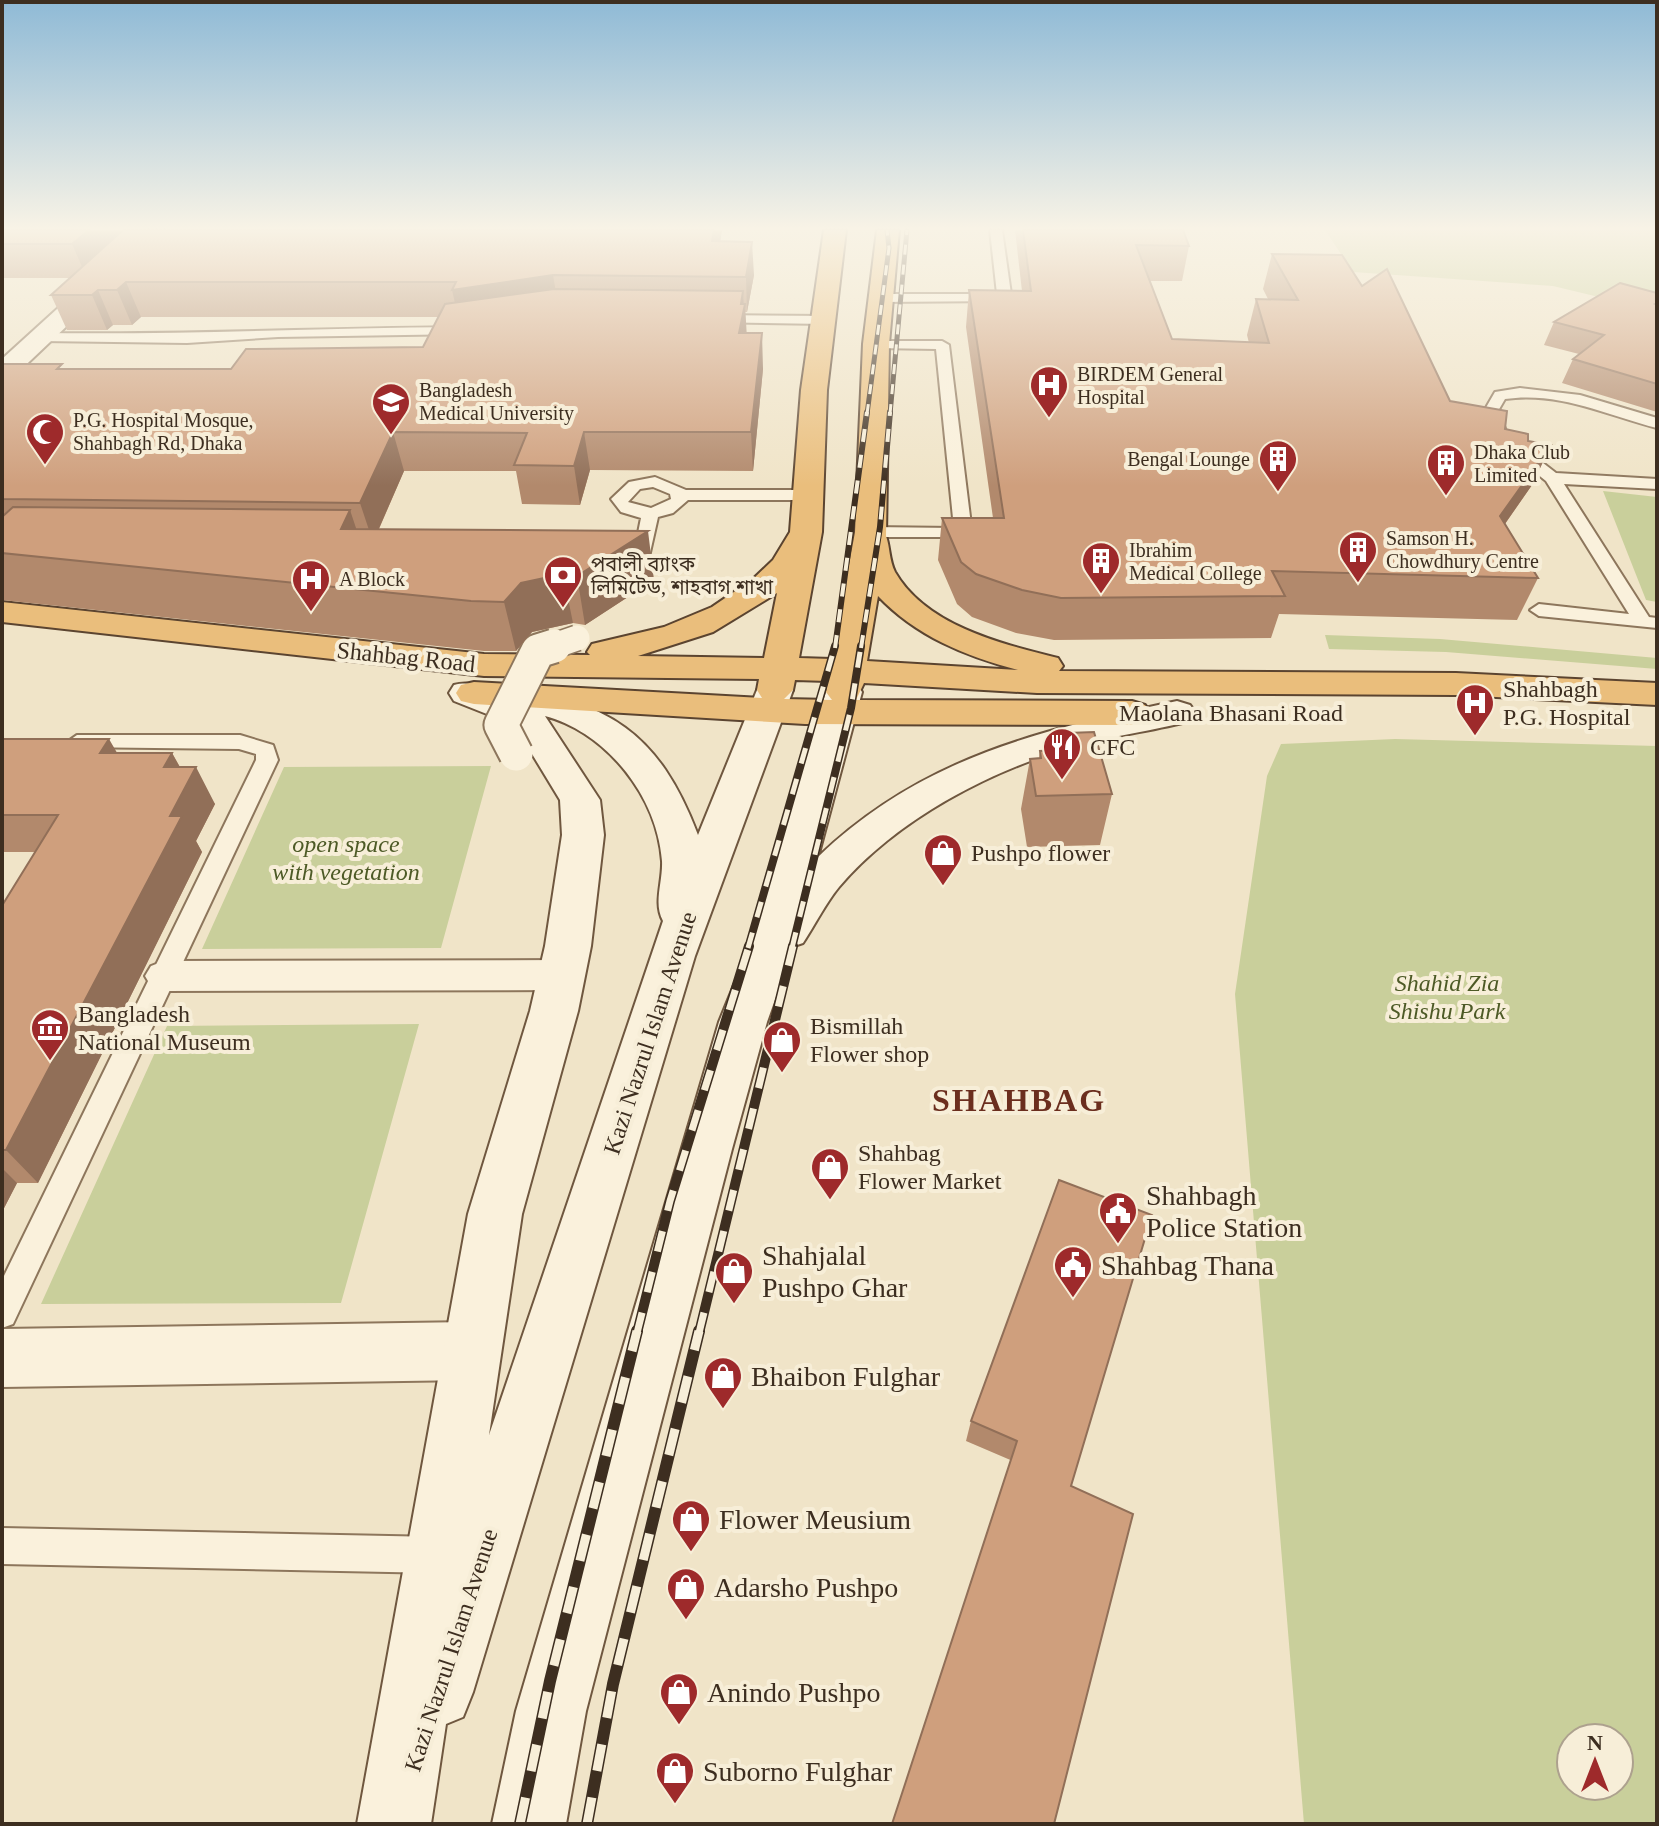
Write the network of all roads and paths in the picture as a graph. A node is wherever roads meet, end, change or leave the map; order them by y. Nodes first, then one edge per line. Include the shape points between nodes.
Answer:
1 (65, 315) edge
2 (826, 315) edge
3 (879, 315) edge
4 (695, 319) edge
5 (826, 320) junction
6 (482, 328) edge
7 (41, 337) junction
8 (876, 344) junction
9 (2, 373) edge
10 (1657, 423) edge
11 (1552, 478) junction
12 (1657, 484) edge
13 (680, 495) junction
14 (810, 495) junction
15 (650, 513) junction
16 (806, 532) junction
17 (871, 532) junction
18 (612, 552) edge
19 (1539, 610) dead end
20 (2, 612) edge
21 (1650, 622) edge
22 (577, 638) dead end
23 (2, 643) edge
24 (474, 679) junction
25 (809, 691) junction
26 (1657, 694) edge
27 (1174, 699) junction
28 (1657, 725) edge
29 (50, 742) edge
30 (516, 754) dead end
31 (672, 956) junction
32 (766, 963) junction
33 (562, 975) junction
34 (164, 976) junction
35 (2, 1313) edge
36 (470, 1351) junction
37 (2, 1358) edge
38 (2, 1546) edge
39 (438, 1555) junction
40 (395, 1824) edge
41 (529, 1824) edge

1 - 7 main road
2 - 5 highway, Kazi Nazrul Islam Avenue
3 - 8 highway, Kazi Nazrul Islam Avenue
4 - 5 lane
5 - 14 highway, Kazi Nazrul Islam Avenue via 814,390
6 - 7 lane via 187,339
7 - 9 main road
8 - 17 highway, Kazi Nazrul Islam Avenue
8 - 17 lane via 942,345 963,533
10 - 11 lane via 1562,395 1522,390 1500,395 1491,411 1501,438
11 - 12 lane
11 - 21 lane
13 - 14 lane
13 - 15 lane via 676,505
13 - 15 lane via 673,486 655,482 621,493 625,508
14 - 16 highway, Kazi Nazrul Islam Avenue
15 - 18 lane via 643,553
16 - 24 highway via 784,569 759,591 682,630 625,649
16 - 25 highway, Kazi Nazrul Islam Avenue
17 - 25 highway, Kazi Nazrul Islam Avenue
17 - 27 highway via 876,567 888,586 907,607 942,629 1009,657
19 - 21 lane
20 - 24 highway, Shahbag Road
22 - 30 street, bridge via 538,651 501,725
23 - 24 highway, Shahbag Road
24 - 25 highway, Shahbag Road
24 - 31 main road via 602,726 639,761 669,809 684,870
24 - 33 main road via 538,731 580,800 581,863
25 - 27 highway, Maolana Bhasani Road
25 - 31 main road, Kazi Nazrul Islam Avenue
25 - 32 main road, Kazi Nazrul Islam Avenue
26 - 27 highway, Maolana Bhasani Road via 1456,684
27 - 28 highway, Maolana Bhasani Road
27 - 32 main road via 987,765 922,797 825,876
29 - 34 lane via 240,742 266,750 267,760
31 - 40 main road, Kazi Nazrul Islam Avenue
32 - 41 main road, Kazi Nazrul Islam Avenue via 706,1149 551,1711
33 - 34 street
33 - 36 main road via 495,1214
34 - 35 lane
36 - 37 main road
36 - 39 main road
38 - 39 lane
39 - 40 main road

